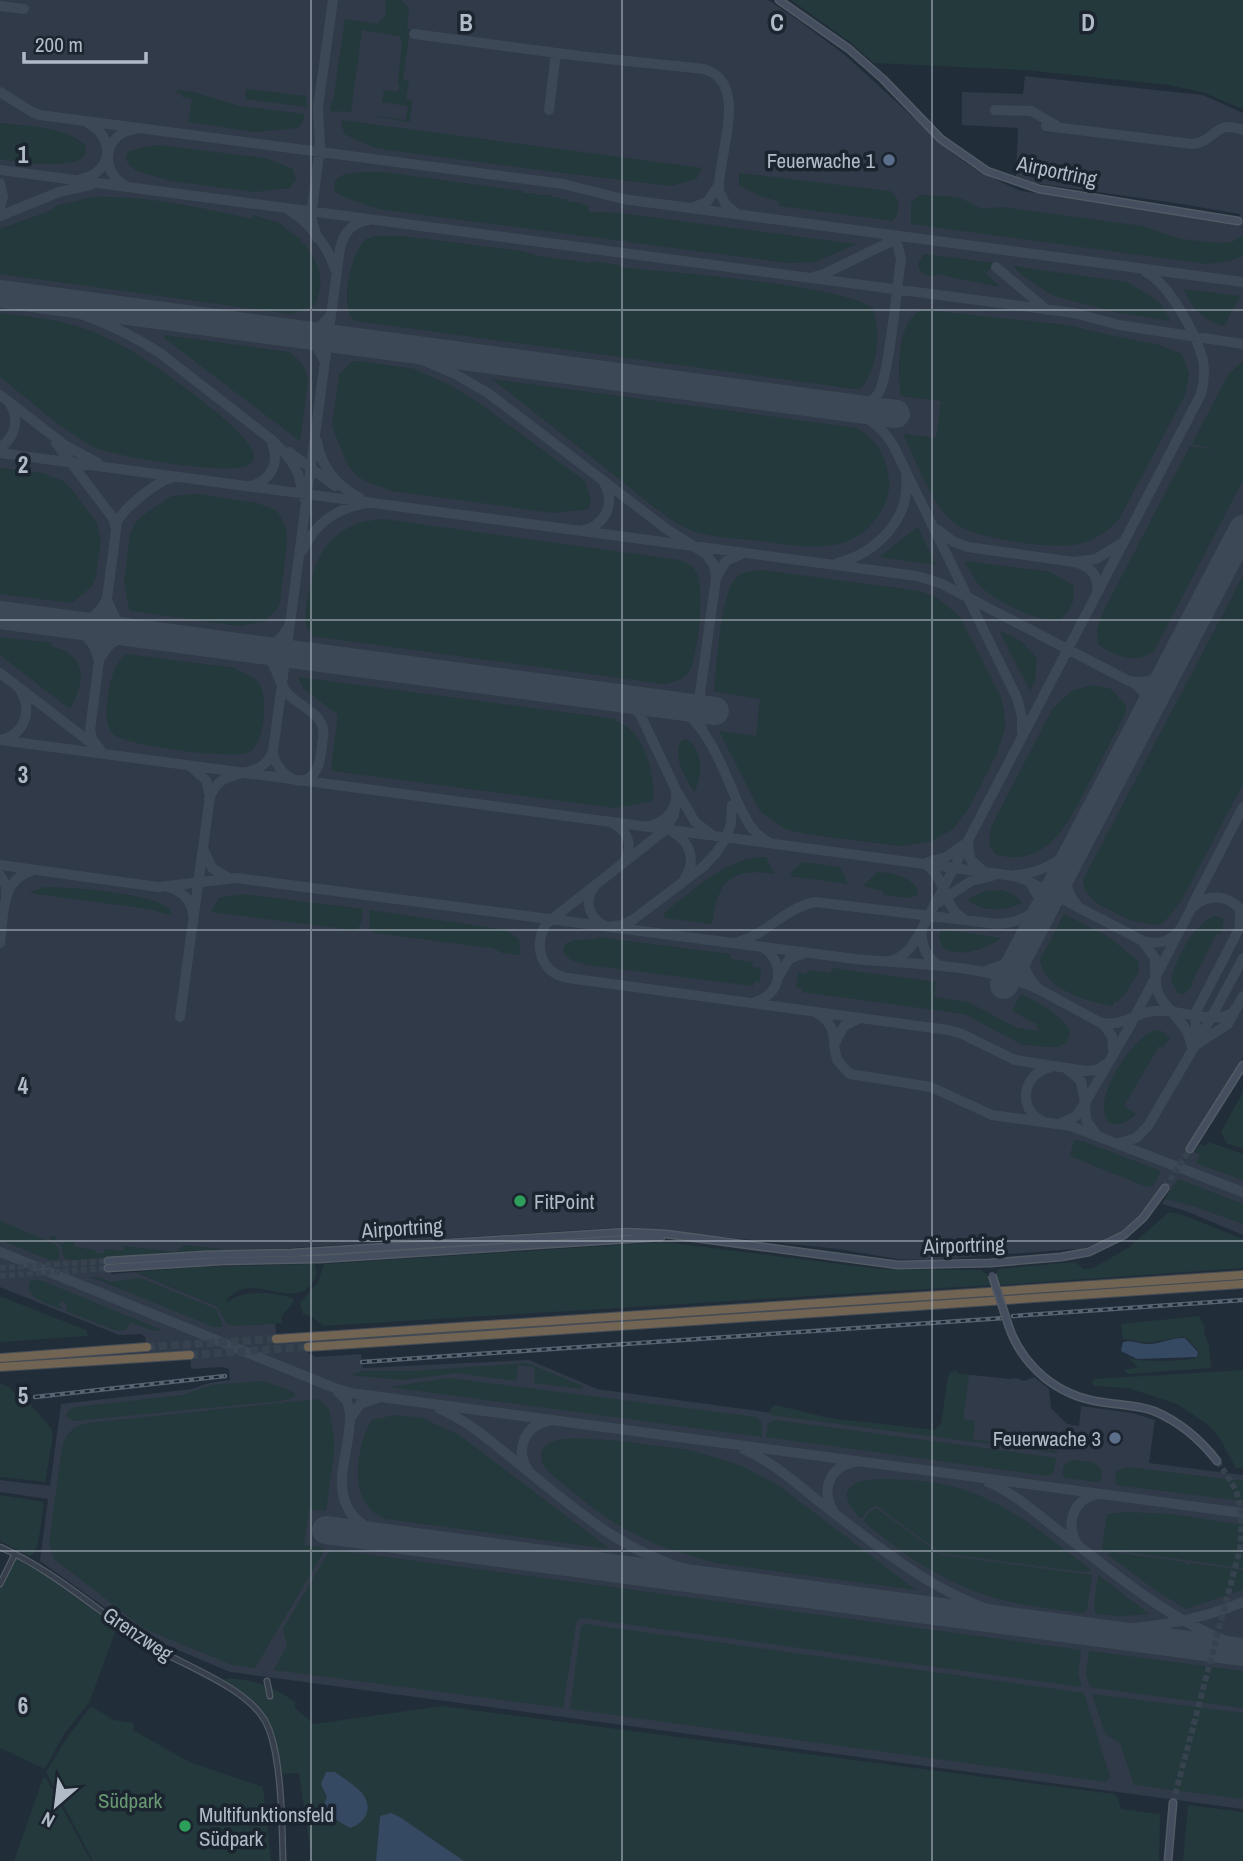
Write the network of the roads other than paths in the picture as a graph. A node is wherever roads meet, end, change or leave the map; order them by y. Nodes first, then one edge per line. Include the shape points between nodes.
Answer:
1 (779, 0) edge
2 (1238, 220) dead end
3 (1243, 1065) edge
4 (1190, 1149) tunnel mouth
5 (1165, 1188) tunnel mouth
6 (990, 1263) junction
7 (108, 1264) tunnel mouth
8 (1243, 1275) edge
9 (1243, 1284) edge
10 (276, 1339) tunnel mouth
11 (307, 1347) tunnel mouth
12 (147, 1348) tunnel mouth
13 (190, 1355) tunnel mouth
14 (0, 1358) edge
15 (0, 1367) edge
16 (1217, 1461) tunnel mouth
17 (0, 1546) edge
18 (14, 1553) junction
19 (0, 1584) edge
20 (267, 1681) dead end
21 (270, 1696) dead end
22 (1172, 1803) tunnel mouth
23 (283, 1861) edge
24 (1168, 1861) edge

1 - 2 street, Airportring via 867,64 950,146 1007,180
3 - 4 street
5 - 6 street, Airportring via 1139,1223 1104,1246 1076,1255
6 - 7 street, Airportring via 898,1265 654,1233 614,1232
6 - 16 street, bridge via 1009,1327 1032,1366 1057,1387 1082,1398 1136,1406 1168,1418 1193,1434
8 - 10 highway
9 - 11 highway
12 - 14 highway
13 - 15 highway
17 - 18 street, Grenzweg
18 - 19 street
18 - 23 street, Grenzweg via 66,1584 144,1642 243,1697 263,1717 271,1737 280,1794
20 - 21 street
22 - 24 street

